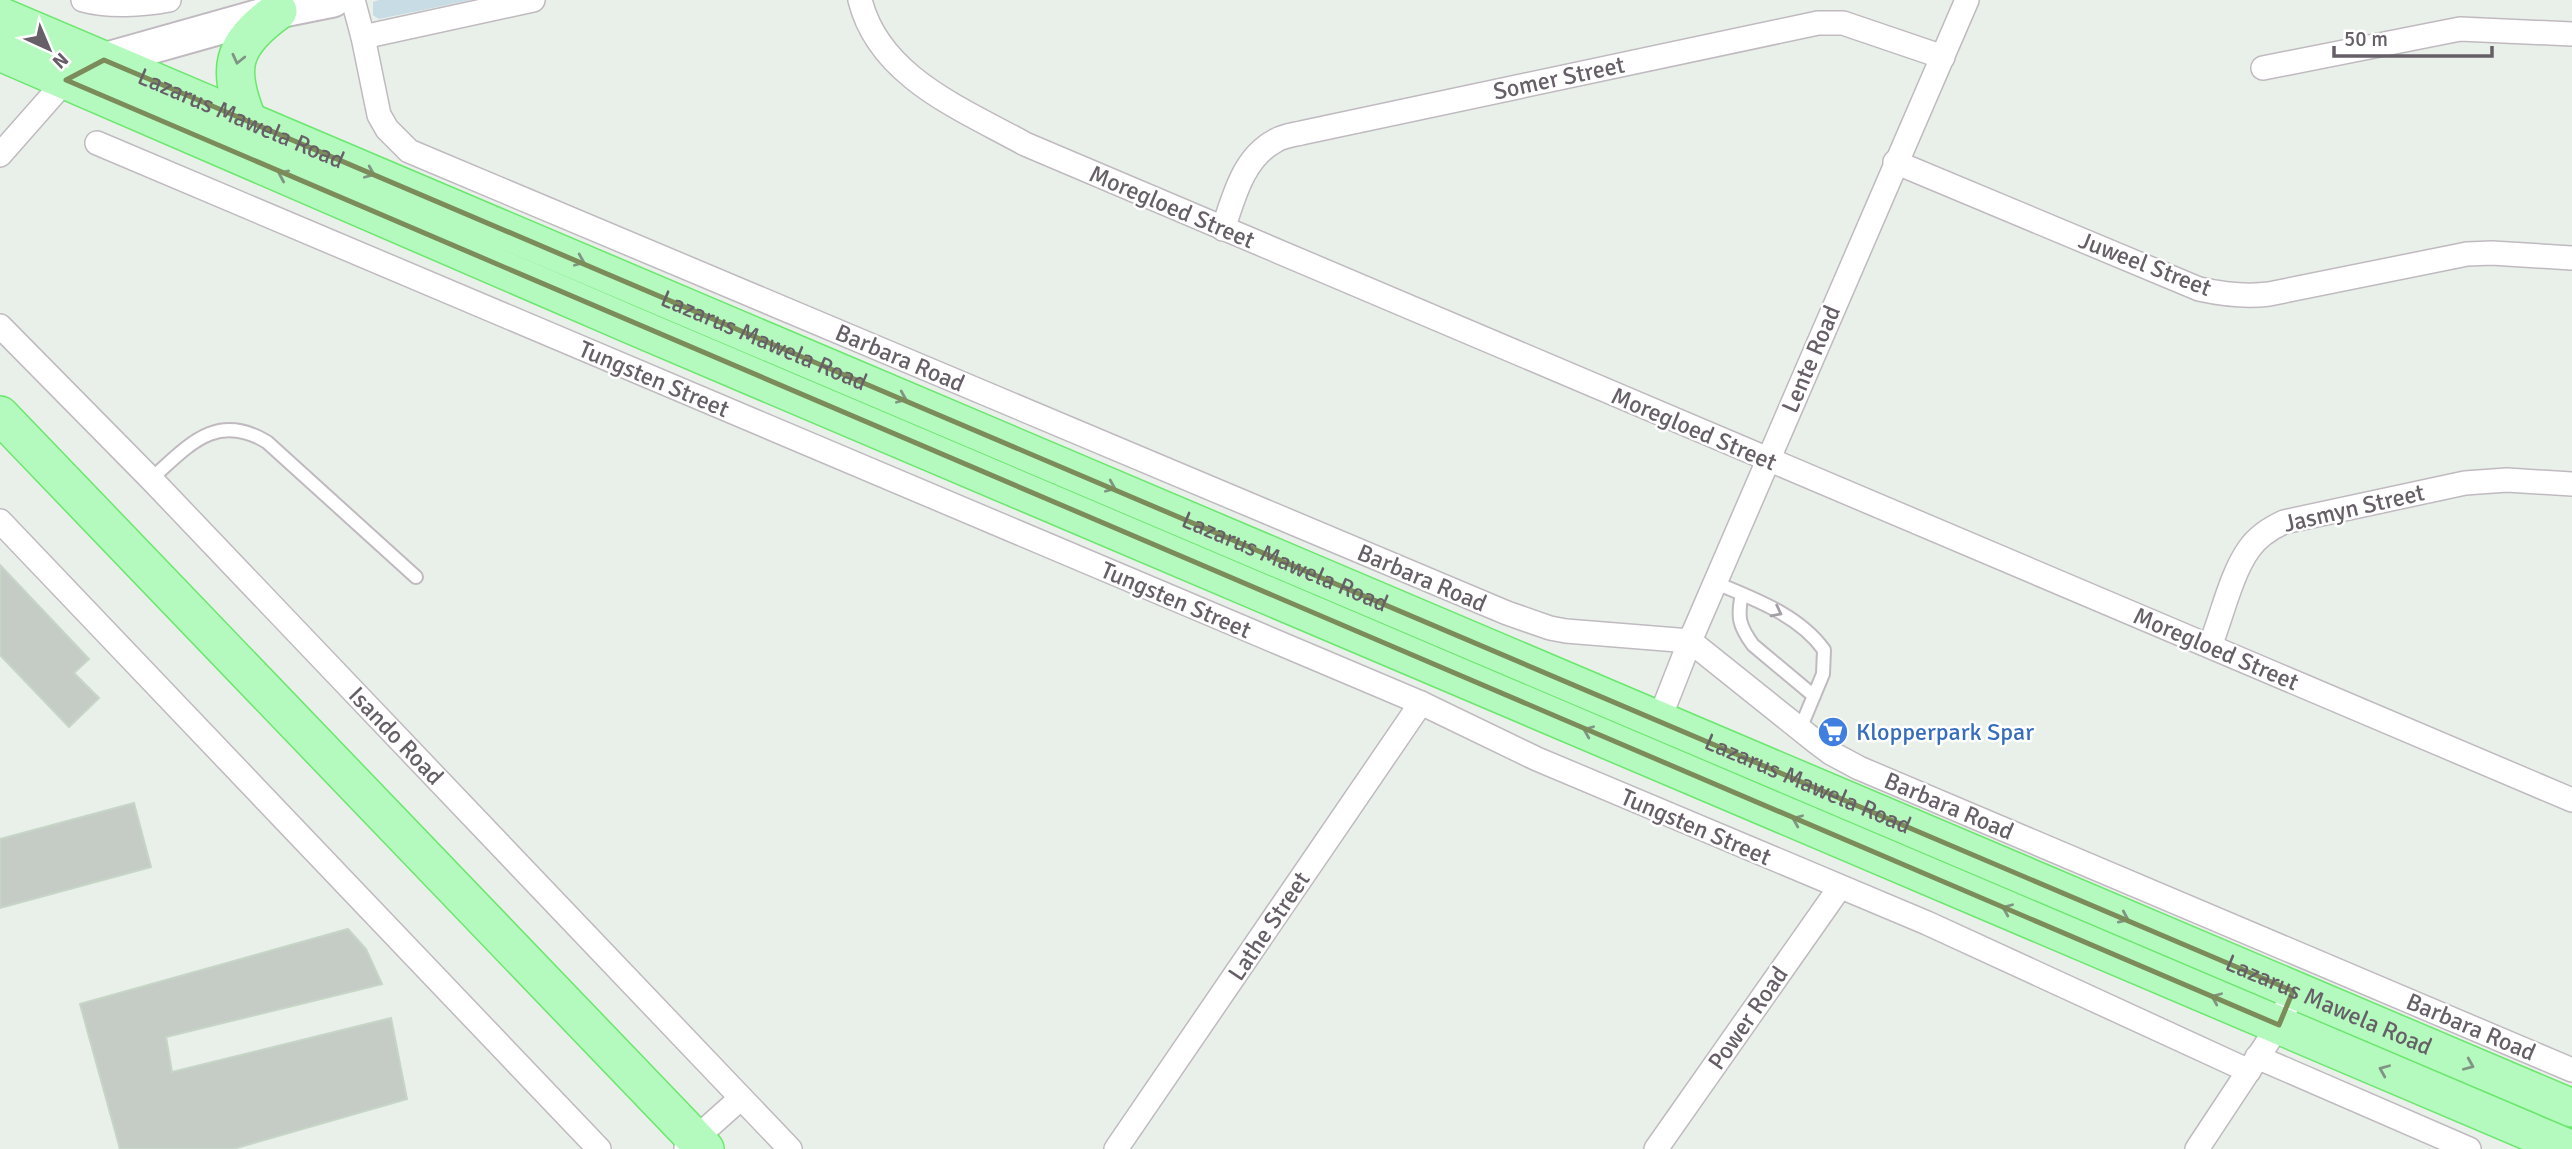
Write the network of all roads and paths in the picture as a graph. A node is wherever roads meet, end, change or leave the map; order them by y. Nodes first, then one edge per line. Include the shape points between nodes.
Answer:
1 (83, 0) edge
2 (169, 0) edge
3 (333, 0) edge
4 (353, 0) edge
5 (533, 0) edge
6 (860, 0) edge
7 (1967, 0) edge
8 (278, 11) junction
9 (0, 16) edge
10 (2572, 34) edge
11 (363, 37) junction
12 (0, 52) edge
13 (1943, 57) junction
14 (104, 60) junction
15 (2263, 68) dead end
16 (66, 80) junction
17 (248, 121) junction
18 (97, 143) dead end
19 (0, 155) edge
20 (1895, 162) junction
21 (1223, 229) junction
22 (2572, 258) edge
23 (0, 326) edge
24 (0, 415) edge
25 (1768, 460) junction
26 (151, 479) junction
27 (2572, 484) edge
28 (0, 522) edge
29 (416, 578) dead end
30 (1716, 583) junction
31 (1742, 594) junction
32 (1690, 641) junction
33 (2210, 646) junction
34 (1814, 696) junction
35 (1421, 703) junction
36 (1659, 720) junction
37 (1800, 729) junction
38 (2572, 800) edge
39 (1756, 803) junction
40 (1840, 887) junction
41 (2293, 991) junction
42 (2279, 1025) junction
43 (2253, 1064) junction
44 (2572, 1070) edge
45 (741, 1098) junction
46 (2572, 1108) edge
47 (695, 1146) edge
48 (599, 1149) edge
49 (790, 1149) edge
50 (1116, 1149) edge
51 (1656, 1149) edge
52 (2197, 1149) edge
53 (2469, 1149) edge
54 (2570, 1149) edge

1 - 2 street via 123,4
3 - 8 main road
4 - 11 street, Barbara Road
5 - 11 street
6 - 21 street, Moregloed Street via 869,26 892,61 961,109 1025,144
7 - 13 street, Lente Road
8 - 14 main road
8 -> 17 main road via 251,34 237,57 236,82
9 - 14 main road, Lazarus Mawela Road
10 - 15 street via 2460,29
11 - 32 street, Barbara Road via 379,115 410,151 1507,612 1566,631
12 - 16 main road, Lazarus Mawela Road
13 - 20 street, Lente Road
13 - 21 street, Somer Street via 1843,23 1818,23 1301,133 1274,141 1248,165
14 - 16 main road
14 - 17 main road, Lazarus Mawela Road
16 - 19 street
39 -> 16 main road, Lazarus Mawela Road
17 -> 36 main road, Lazarus Mawela Road
18 - 35 street, Tungsten Street
20 - 22 street, Juweel Street via 2214,293 2269,295 2467,254
20 - 25 street, Lente Road
21 - 25 street, Moregloed Street
23 - 26 street, Isando Road
24 - 47 main road
25 - 30 street, Lente Road
25 - 33 street, Moregloed Street
26 - 29 lane via 208,434 233,428 250,432 267,442
26 - 45 street, Isando Road
27 - 33 street, Jasmyn Street via 2465,483 2284,522 2250,547
28 - 48 street
30 - 31 lane
30 - 32 street, Lente Road
31 - 34 lane via 1738,612 1746,636
31 -> 34 lane via 1791,619 1824,650 1823,674
32 - 36 street, Lente Road
32 - 37 street, Barbara Road
33 - 38 street, Moregloed Street
34 - 37 lane
35 - 40 street, Tungsten Street via 1537,760
35 - 50 street, Lathe Street
36 - 39 main road via 1687,757
36 -> 41 main road, Lazarus Mawela Road
37 - 44 street, Barbara Road via 1858,768
42 -> 39 main road, Lazarus Mawela Road
40 - 43 street, Tungsten Street
40 - 51 street, Power Road
41 - 42 street
41 -> 46 main road, Lazarus Mawela Road
42 - 43 street
54 -> 42 main road, Lazarus Mawela Road
43 - 52 street
43 - 53 street, Tungsten Street
45 - 47 street
45 - 49 street, Isando Road

